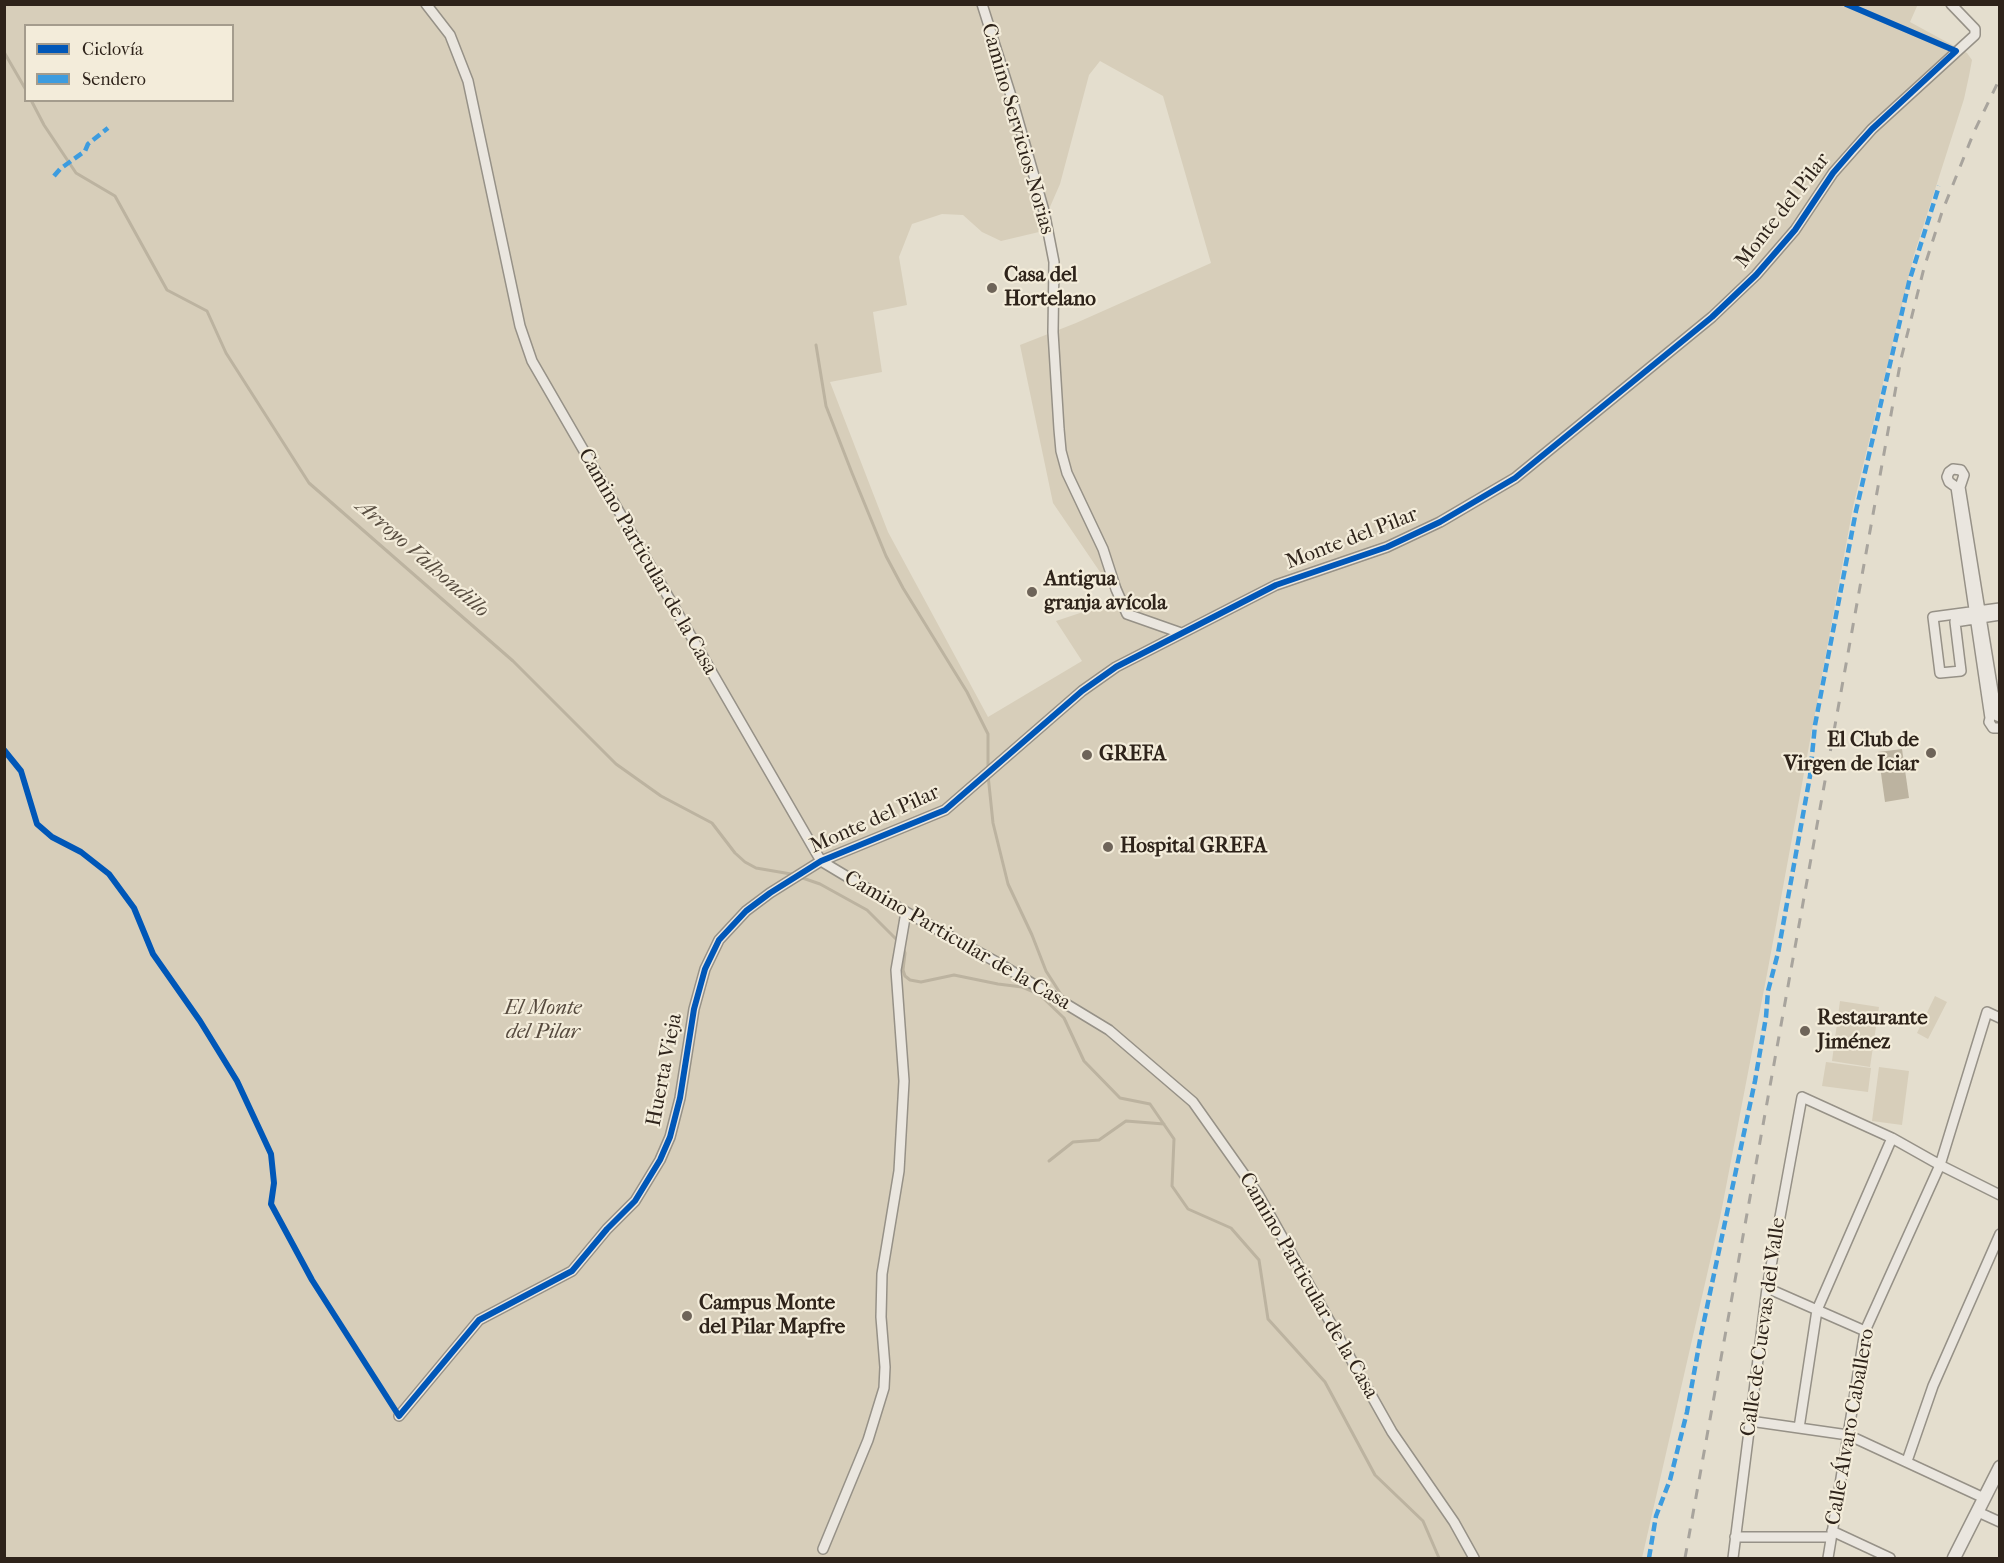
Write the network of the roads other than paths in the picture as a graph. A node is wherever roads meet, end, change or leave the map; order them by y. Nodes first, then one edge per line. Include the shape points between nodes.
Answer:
1 (426, 4) edge
2 (982, 4) edge
3 (1951, 4) edge
4 (2000, 608) edge
5 (1978, 615) junction
6 (2000, 615) edge
7 (1181, 633) junction
8 (2000, 717) edge
9 (2000, 728) edge
10 (821, 861) junction
11 (771, 893) joint
12 (906, 912) junction
13 (2000, 1018) edge
14 (1892, 1138) junction
15 (1940, 1166) junction
16 (2000, 1195) edge
17 (2000, 1234) edge
18 (1767, 1288) junction
19 (1817, 1310) junction
20 (1865, 1331) junction
21 (399, 1416) dead end
22 (1750, 1421) junction
23 (1799, 1428) junction
24 (1848, 1436) junction
25 (1906, 1461) junction
26 (2000, 1467) edge
27 (1984, 1498) junction
28 (1978, 1512) junction
29 (2000, 1522) edge
30 (1832, 1534) junction
31 (1735, 1537) junction
32 (823, 1549) dead end
33 (1474, 1558) edge
34 (1733, 1558) edge
35 (1828, 1558) edge
36 (1890, 1558) edge
37 (1954, 1558) edge

1 - 10 street, Camino Particular de la Casa via 450,35 468,81 520,326 532,361
2 - 7 street, Camino Servicios Norias via 1044,211 1054,262 1053,332 1060,451 1127,614
3 - 7 street, Monte del Pilar via 1976,32 1872,129 1756,274 1712,317 1515,478 1440,522 1387,547 1276,585
4 - 5 street
5 - 5 street via 1933,617 1940,674 1961,671 1955,622
5 - 5 street via 1960,487 1964,475 1953,469 1947,477 1956,487
5 - 6 street
5 - 8 street
5 - 9 street via 1989,724
7 - 10 street, Monte del Pilar via 1116,667 1082,691 945,810
10 - 11 street, Monte del Pilar
10 - 12 street, Camino Particular de la Casa
11 - 21 street, Huerta Vieja via 746,911 719,940 705,969 670,1137 635,1201 572,1271 479,1320
12 - 32 street via 896,970 904,1081 900,1171 882,1274 884,1388 868,1440
12 - 33 street, Camino Particular de la Casa via 1109,1030 1193,1102 1258,1194 1392,1432
13 - 15 street, Calle Álvaro Caballero via 1987,1012
14 - 15 street
14 - 18 street, Calle de Cuevas del Valle via 1802,1097
14 - 19 street
15 - 16 street
15 - 20 street, Calle Álvaro Caballero
17 - 25 street via 1933,1386
18 - 19 street
18 - 22 street, Calle de Cuevas del Valle
19 - 20 street
19 - 23 street
20 - 24 street, Calle Álvaro Caballero
22 - 23 street
22 - 31 street, Calle de Cuevas del Valle
23 - 24 street
24 - 25 street
24 - 30 street, Calle Álvaro Caballero
25 - 27 street
26 - 27 street
27 - 28 street
28 - 29 street
28 - 37 street
30 - 31 street
30 - 35 street, Calle Álvaro Caballero
30 - 36 street
31 - 34 street, Calle de Cuevas del Valle

